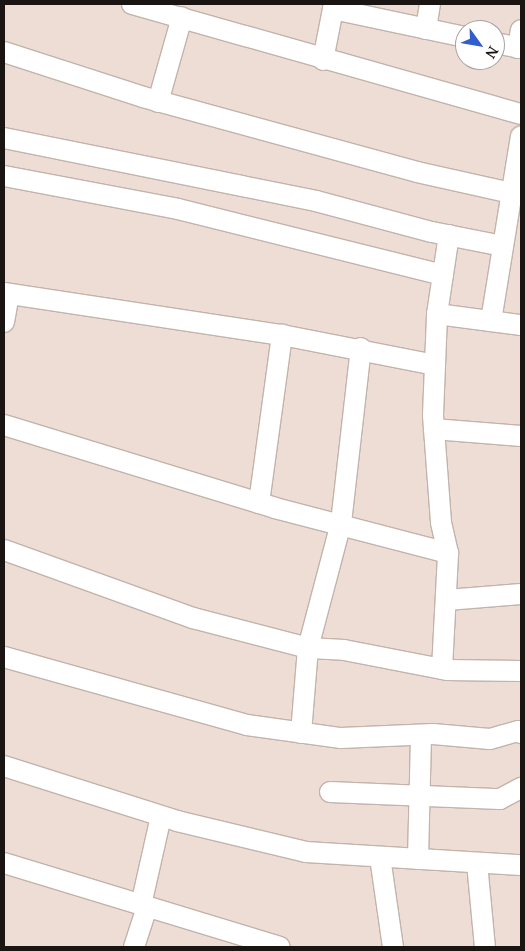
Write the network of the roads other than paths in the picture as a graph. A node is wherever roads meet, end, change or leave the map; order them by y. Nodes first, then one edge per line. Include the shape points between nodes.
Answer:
1 (132, 4) edge
2 (430, 4) edge
3 (334, 6) edge
4 (182, 17) junction
5 (426, 29) junction
6 (455, 35) edge
7 (520, 42) edge
8 (505, 43) edge
9 (4, 52) edge
10 (323, 60) junction
11 (158, 102) junction
12 (521, 114) edge
13 (521, 136) edge
14 (4, 138) edge
15 (519, 164) edge
16 (4, 176) edge
17 (511, 193) junction
18 (449, 235) junction
19 (503, 246) junction
20 (443, 274) junction
21 (6, 294) edge
22 (437, 314) junction
23 (491, 321) junction
24 (4, 322) edge
25 (521, 326) edge
26 (282, 335) junction
27 (362, 348) junction
28 (435, 365) junction
29 (4, 425) edge
30 (434, 429) junction
31 (521, 436) edge
32 (259, 503) junction
33 (341, 523) junction
34 (4, 550) edge
35 (448, 553) junction
36 (521, 594) edge
37 (447, 600) junction
38 (308, 648) junction
39 (4, 657) edge
40 (442, 669) junction
41 (521, 671) edge
42 (301, 733) junction
43 (521, 733) edge
44 (422, 735) junction
45 (4, 766) edge
46 (521, 788) edge
47 (330, 792) dead end
48 (420, 795) junction
49 (161, 816) junction
50 (380, 857) junction
51 (418, 859) junction
52 (477, 863) junction
53 (4, 864) edge
54 (521, 865) edge
55 (144, 906) junction
56 (134, 947) edge
57 (280, 947) edge
58 (393, 947) edge
59 (485, 947) edge

1 - 4 street
2 - 5 street
3 - 5 street
3 - 10 street
4 - 10 street
4 - 11 street
5 - 6 street
7 - 8 street
9 - 11 street
10 - 12 street
11 - 17 street
13 - 15 street
14 - 18 street via 307,199
15 - 17 street
16 - 20 street via 178,209
17 - 19 street
18 - 19 street
18 - 20 street
19 - 23 street
20 - 22 street
21 - 24 street
21 - 26 street
22 - 23 street
22 - 28 street
23 - 25 street
26 - 27 street
26 - 32 street
27 - 28 street
27 - 33 street
28 - 30 street
29 - 32 street
30 - 31 street
30 - 35 street via 441,522
32 - 33 street
33 - 35 street
33 - 38 street
34 - 38 street via 193,618
35 - 37 street
36 - 37 street
37 - 40 street
38 - 40 street via 344,650
38 - 42 street
39 - 42 street via 247,725
40 - 41 street
42 - 44 street via 341,738
43 - 44 street via 518,731 490,739
44 - 48 street
45 - 49 street
46 - 48 street via 500,799
47 - 48 street
48 - 51 street
49 - 50 street via 306,852
49 - 55 street
50 - 51 street
50 - 58 street
51 - 52 street
52 - 54 street
52 - 59 street
53 - 55 street
55 - 56 street
55 - 57 street

